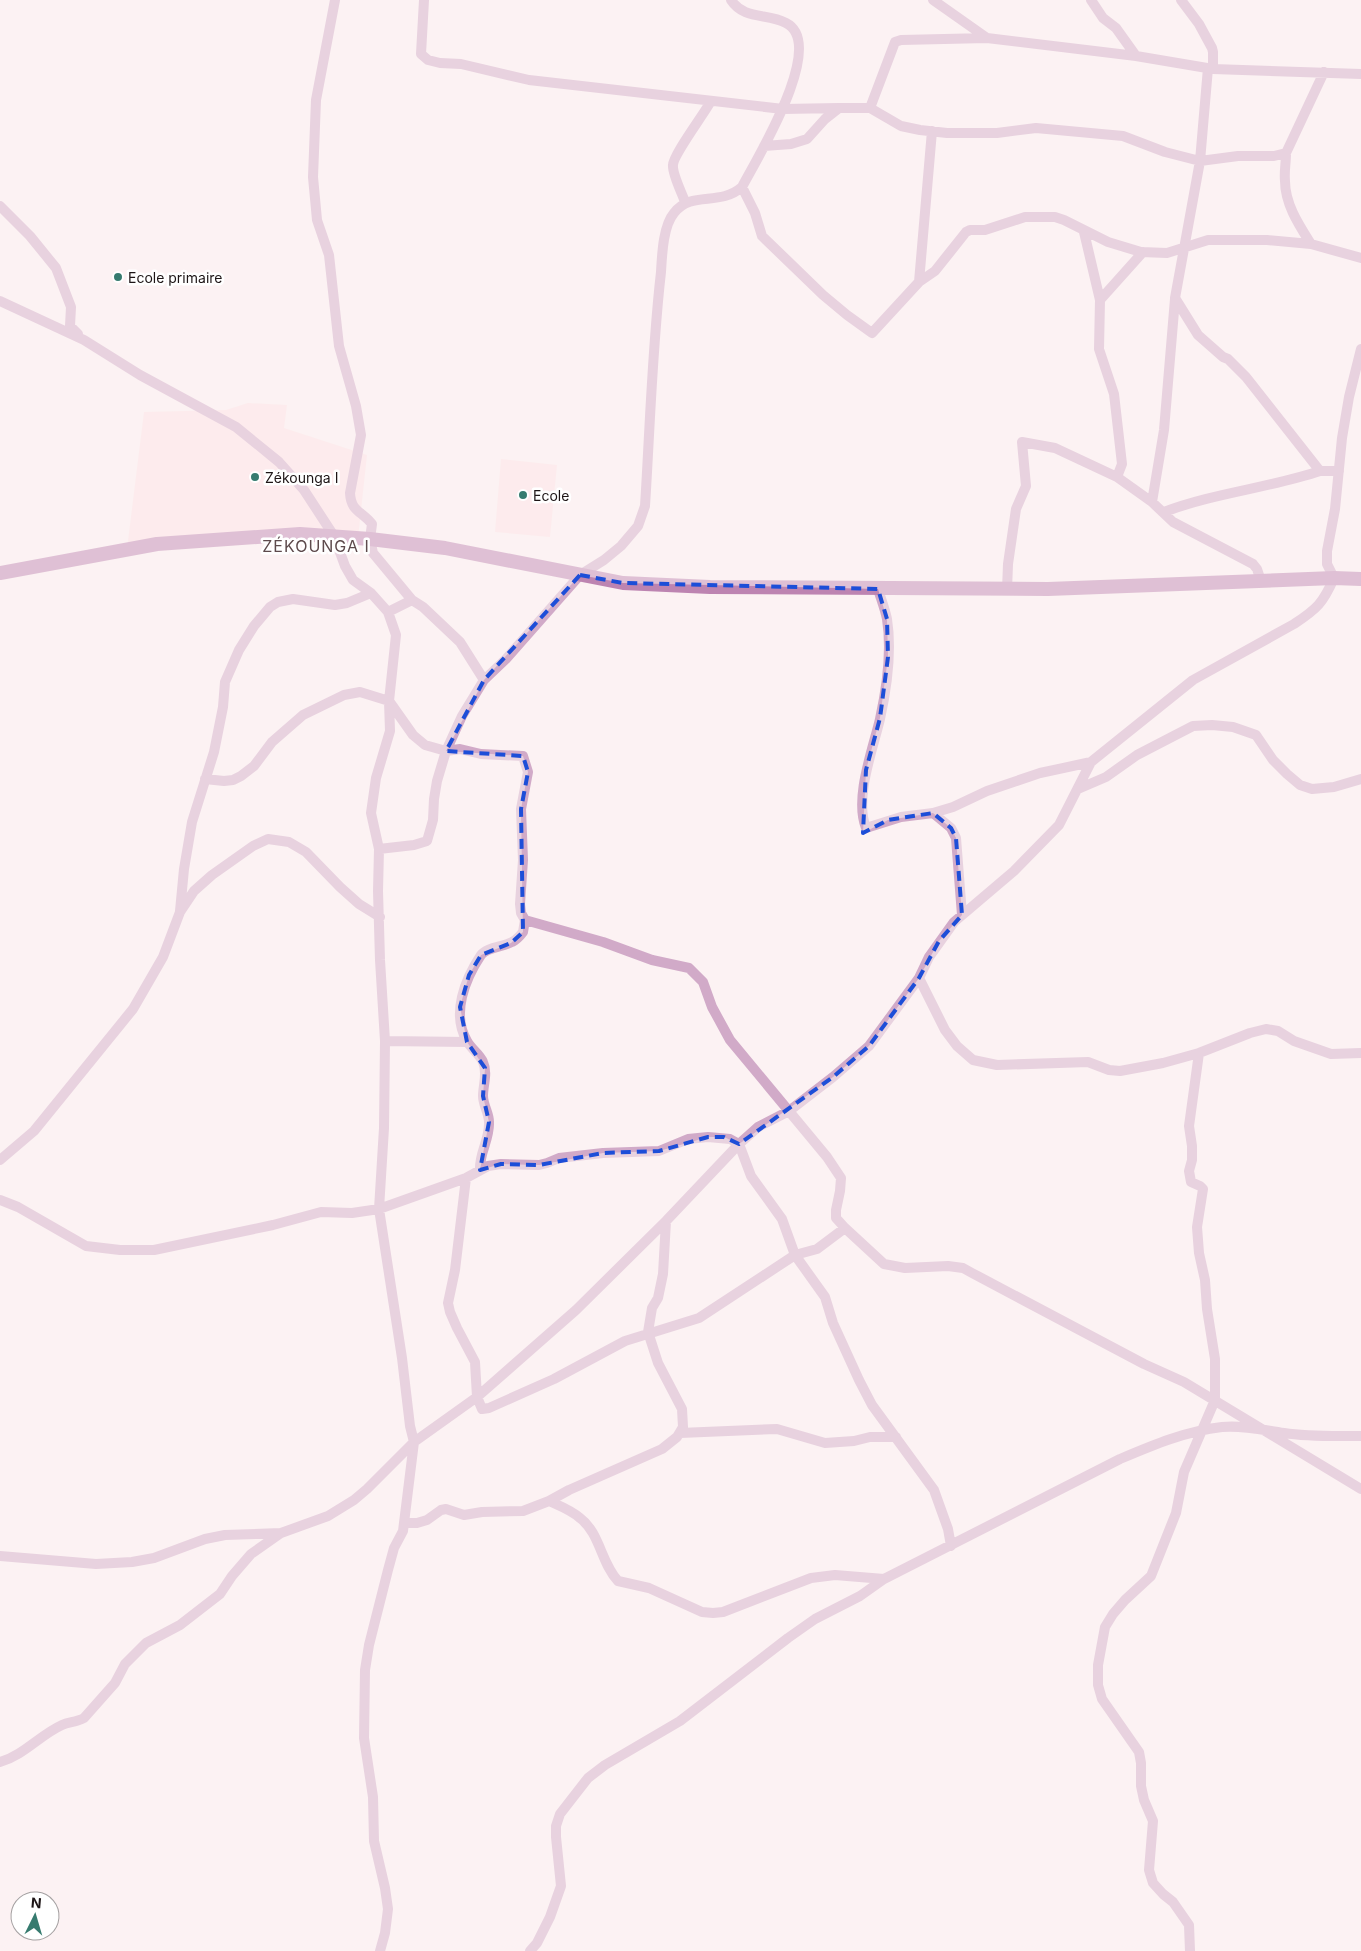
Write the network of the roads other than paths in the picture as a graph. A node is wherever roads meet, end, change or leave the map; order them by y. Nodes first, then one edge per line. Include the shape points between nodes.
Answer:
1 (335, 0) edge
2 (424, 0) edge
3 (730, 0) edge
4 (933, 0) edge
5 (1091, 0) edge
6 (1181, 0) edge
7 (987, 38) junction
8 (1136, 56) junction
9 (1210, 68) junction
10 (1324, 72) junction
11 (1361, 74) edge
12 (711, 101) junction
13 (839, 108) junction
14 (870, 108) junction
15 (783, 109) junction
16 (932, 131) junction
17 (764, 146) junction
18 (1286, 153) junction
19 (1200, 161) junction
20 (742, 187) junction
21 (685, 202) junction
22 (0, 206) edge
23 (1084, 232) junction
24 (1311, 244) junction
25 (1185, 246) junction
26 (1143, 252) junction
27 (1361, 258) edge
28 (919, 282) junction
29 (1176, 298) junction
30 (1100, 300) junction
31 (0, 301) edge
32 (84, 340) junction
33 (1361, 350) edge
34 (1320, 471) junction
35 (1339, 471) junction
36 (1117, 476) junction
37 (1152, 502) junction
38 (1164, 512) junction
39 (334, 536) junction
40 (370, 539) junction
41 (0, 573) edge
42 (580, 575) junction
43 (1334, 578) junction
44 (1361, 579) edge
45 (1261, 581) junction
46 (878, 589) junction
47 (1007, 590) junction
48 (371, 593) junction
49 (412, 600) junction
50 (388, 612) junction
51 (484, 680) junction
52 (389, 701) junction
53 (446, 751) junction
54 (1091, 762) junction
55 (205, 779) junction
56 (1361, 779) edge
57 (1078, 789) junction
58 (933, 813) junction
59 (379, 849) junction
60 (180, 912) junction
61 (962, 915) junction
62 (380, 917) junction
63 (525, 920) junction
64 (919, 978) junction
65 (385, 1041) junction
66 (467, 1042) junction
67 (1199, 1053) junction
68 (1361, 1053) edge
69 (789, 1111) junction
70 (739, 1144) junction
71 (0, 1160) edge
72 (480, 1170) junction
73 (466, 1178) junction
74 (0, 1200) edge
75 (379, 1209) junction
76 (666, 1221) junction
77 (845, 1228) junction
78 (795, 1255) junction
79 (648, 1332) junction
80 (477, 1397) junction
81 (1215, 1400) junction
82 (1202, 1430) junction
83 (1263, 1430) junction
84 (680, 1433) junction
85 (1361, 1436) edge
86 (896, 1437) junction
87 (414, 1442) junction
88 (1361, 1489) edge
89 (549, 1501) junction
90 (405, 1523) junction
91 (281, 1532) junction
92 (951, 1546) junction
93 (0, 1556) edge
94 (884, 1579) junction
95 (0, 1762) edge
96 (380, 1951) edge
97 (530, 1951) edge
98 (1190, 1951) edge

1 - 40 street via 316,100 314,205 329,255 338,346 356,406 360,435 351,501 353,508 372,524
2 - 12 street via 420,46 421,54 428,60 529,80
3 - 15 street via 735,7 750,15 786,23 797,35 798,65
4 - 7 street
5 - 8 street
6 - 9 street via 1200,24 1212,48
7 - 8 street
7 - 14 street via 898,40 888,57
8 - 9 street
9 - 10 street
9 - 19 street
10 - 11 street
10 - 18 street
12 - 15 street
12 - 21 street via 675,156 673,165
13 - 14 street
13 - 15 street
13 - 17 street via 825,118 807,139
14 - 16 street via 901,126
15 - 17 street
16 - 19 street via 997,133 1036,128 1123,136 1164,152
16 - 28 street
17 - 20 street
18 - 19 street
18 - 24 street via 1285,183 1289,202
19 - 25 street
20 - 21 street via 733,195
20 - 28 street via 762,236 823,295 872,333
21 - 42 street via 672,214 665,237 657,305 645,506 638,526 620,546
22 - 32 street via 56,268 71,307 70,326
23 - 26 street
23 - 28 street via 1055,217 1033,216 985,230 970,230 935,271
23 - 30 street
24 - 25 street via 1221,239
24 - 27 street
25 - 26 street via 1167,253
25 - 29 street
26 - 30 street
29 - 34 street via 1198,335 1246,377
29 - 37 street via 1164,430
30 - 36 street via 1099,349 1114,394 1122,456
31 - 32 street
32 - 39 street via 140,375 236,427 278,462 304,490
33 - 35 street via 1349,397
34 - 35 street
34 - 38 street
35 - 43 street via 1327,552 1327,564
36 - 37 street
36 - 47 street via 1055,448 1022,442 1026,486 1016,509
37 - 38 street
38 - 45 street via 1174,522 1253,564
39 - 40 street
39 - 41 street via 278,534 157,544
39 - 48 street via 353,580
40 - 42 street via 444,548
40 - 49 street via 374,553
42 - 46 street via 623,583 681,586
42 - 51 street
43 - 44 street
43 - 45 street
43 - 54 street via 1325,599 1309,614 1193,680
45 - 47 street
46 - 47 street
46 - 58 street via 887,619 888,658 880,718 866,770 864,824 870,828 901,817
48 - 50 street
48 - 55 street via 335,605 293,599 270,607 239,650 225,682 219,731
49 - 50 street
49 - 51 street via 423,606 460,642
50 - 52 street via 396,635
51 - 53 street
52 - 53 street via 413,735 425,745
52 - 55 street via 360,692 337,698 304,715 272,742 254,766 241,776 224,781
52 - 59 street via 389,739 372,797 371,813
53 - 59 street via 437,781 434,820 427,842
53 - 63 street via 460,749 482,754 523,756 528,778 521,809 520,904
54 - 57 street
54 - 58 street via 1040,772
55 - 60 street via 192,822
56 - 57 street via 1334,787 1312,789 1300,785 1273,760 1256,735 1233,727 1212,725 1194,726 1137,754 1106,777
57 - 61 street via 1066,814 1045,841
58 - 61 street via 951,828 956,838
59 - 62 street
60 - 62 street via 194,891 212,874 268,839 288,842 306,852 340,887
60 - 71 street via 163,957 133,1009 34,1131
61 - 64 street via 939,941
62 - 65 street
63 - 66 street via 523,932 517,938 485,951 469,975 460,1012
63 - 69 street via 652,960 689,968 703,982 730,1040
64 - 67 street via 945,1030 973,1060 997,1064 1088,1062 1120,1071 1163,1064
64 - 69 street via 869,1046
65 - 66 street
65 - 75 street
66 - 72 street via 485,1068 483,1096 490,1122
67 - 68 street via 1266,1029 1331,1054
67 - 81 street via 1189,1126 1192,1146 1189,1172 1191,1182 1202,1190 1197,1227 1216,1359
69 - 70 street via 758,1127
69 - 77 street via 841,1178 836,1218
70 - 72 street via 724,1137 688,1139 658,1151 587,1154 539,1165 501,1164
70 - 76 street
70 - 78 street via 751,1176 782,1219
72 - 73 street
73 - 75 street
73 - 80 street via 448,1303 475,1362
74 - 75 street via 86,1246 120,1250 154,1250 321,1212 352,1213
75 - 87 street
76 - 79 street via 663,1274
76 - 80 street via 576,1310
77 - 78 street via 816,1249
77 - 81 street via 884,1264 905,1268 963,1268
78 - 79 street via 699,1318
78 - 86 street via 825,1297 859,1380 872,1405
79 - 80 street via 489,1408 482,1409
79 - 84 street via 658,1363 682,1409
80 - 87 street
81 - 82 street
81 - 83 street
82 - 83 street via 1224,1426
82 - 92 street via 1159,1442 1120,1459
82 - 98 street via 1184,1472 1176,1513 1151,1576 1113,1614 1105,1628 1098,1666 1102,1699 1132,1742 1141,1762 1141,1786 1153,1821 1148,1870 1153,1883 1173,1902 1189,1925
83 - 85 street via 1303,1435
83 - 88 street
84 - 86 street via 777,1430 825,1444 870,1437
84 - 89 street via 662,1449
86 - 92 street via 934,1490
87 - 90 street
87 - 91 street via 354,1500 328,1516
89 - 90 street via 513,1512 464,1515 446,1509 422,1522
89 - 94 street via 582,1518 618,1582 649,1588 702,1612 723,1612 821,1576
90 - 96 street via 388,1570 365,1670 364,1738 373,1797 374,1841 388,1909
91 - 93 street via 225,1535 154,1558 115,1564
91 - 95 street via 251,1554 220,1594 180,1625 146,1644 125,1664 115,1683 84,1718 61,1725
92 - 94 street
94 - 97 street via 860,1596 815,1619 680,1721 588,1778 560,1814 556,1826 560,1886 546,1926

